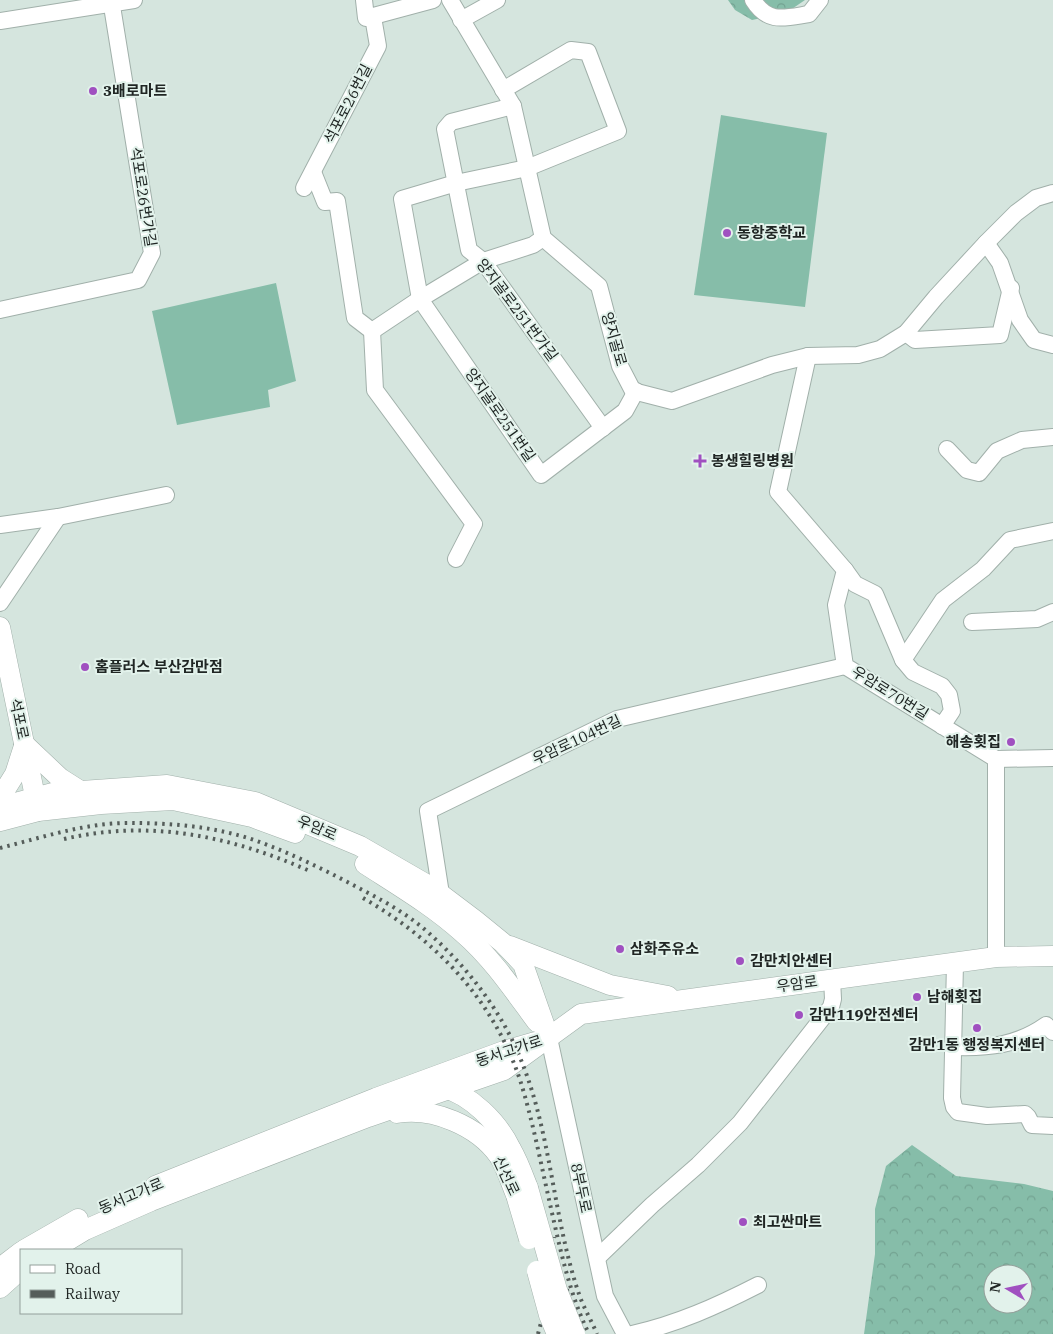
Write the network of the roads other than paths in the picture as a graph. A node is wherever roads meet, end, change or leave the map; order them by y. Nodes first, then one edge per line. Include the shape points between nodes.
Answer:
1 (134, 0) edge
2 (364, 0) edge
3 (433, 0) edge
4 (450, 0) edge
5 (497, 0) edge
6 (752, 0) edge
7 (820, 0) edge
8 (111, 2) edge
9 (372, 18) junction
10 (461, 20) junction
11 (0, 21) edge
12 (503, 90) junction
13 (513, 106) junction
14 (527, 168) junction
15 (313, 172) junction
16 (456, 183) junction
17 (304, 188) dead end
18 (1053, 192) edge
19 (543, 238) junction
20 (986, 243) junction
21 (483, 261) junction
22 (1011, 288) junction
23 (420, 299) junction
24 (0, 310) edge
25 (372, 331) junction
26 (906, 333) junction
27 (1053, 345) edge
28 (808, 356) junction
29 (636, 392) junction
30 (603, 428) junction
31 (1053, 437) edge
32 (946, 450) dead end
33 (166, 495) dead end
34 (58, 517) junction
35 (0, 525) edge
36 (1053, 531) edge
37 (456, 559) dead end
38 (845, 570) junction
39 (0, 603) edge
40 (1053, 612) edge
41 (972, 622) dead end
42 (0, 627) edge
43 (903, 660) junction
44 (845, 666) junction
45 (942, 726) junction
46 (24, 744) junction
47 (1053, 758) edge
48 (996, 759) junction
49 (82, 792) junction
50 (0, 798) edge
51 (37, 804) junction
52 (0, 807) edge
53 (0, 821) edge
54 (441, 894) junction
55 (503, 944) junction
56 (1053, 956) edge
57 (996, 957) junction
58 (955, 963) junction
59 (832, 979) junction
60 (684, 999) junction
61 (1053, 1032) edge
62 (548, 1038) junction
63 (954, 1047) junction
64 (420, 1082) junction
65 (451, 1090) junction
66 (368, 1117) junction
67 (1053, 1126) edge
68 (522, 1192) junction
69 (26, 1249) edge
70 (54, 1249) edge
71 (20, 1253) edge
72 (597, 1258) junction
73 (0, 1268) edge
74 (20, 1270) edge
75 (758, 1285) dead end
76 (0, 1288) edge
77 (557, 1334) edge
78 (574, 1334) edge
79 (625, 1334) edge
80 (632, 1334) edge

1 - 8 street
2 - 9 street via 366,18
3 - 9 street
4 - 10 street
5 - 10 street
6 - 7 street via 765,14 781,18 809,14
8 - 11 street
8 - 24 street, 석포로26번가길 via 152,253 138,280
9 - 15 street, 석포로26번길 via 378,46
10 - 12 street
12 - 13 street
12 - 14 street via 570,50 588,52 618,132
13 - 14 street
13 - 16 street, 양지골로251번가길 via 451,122 445,129
14 - 16 street
14 - 19 street
15 - 17 street, 석포로26번길
15 - 25 street via 325,202 337,201 355,318
16 - 21 street, 양지골로251번가길 via 469,250
16 - 23 street, 양지골로251번길 via 402,199
18 - 20 street via 1036,198 1016,213
19 - 21 street via 533,245
19 - 29 street, 양지골로 via 599,286 620,366
20 - 22 street via 1000,263
20 - 26 street
21 - 23 street
21 - 30 street, 양지골로251번가길
22 - 26 street via 1000,335 915,340
22 - 27 street via 1020,320 1034,340
23 - 25 street
23 - 30 street, 양지골로251번길 via 541,475
25 - 37 street via 375,390 474,524
26 - 28 street via 880,349 858,355
28 - 29 street via 772,365 672,400
28 - 38 street via 778,492
29 - 30 street, 양지골로251번길 via 624,411
31 - 32 street via 1022,440 997,451 979,473 968,470
33 - 34 street
34 - 35 street
34 - 39 street
36 - 43 street via 1010,540 984,569 943,600
38 - 43 street via 855,584 875,594
38 - 44 street, 우암로70번길 via 836,604
40 - 41 street via 1036,619
42 - 46 main road, 석포로
43 - 45 street, 우암로70번길 via 913,672 942,686 949,695 952,711
44 - 45 street, 우암로70번길
44 - 54 street, 우암로104번길 via 618,719 428,811
45 - 48 street, 우암로70번길
46 - 49 main road via 60,778
46 - 50 main road via 15,774
46 - 51 main road, 석포로
47 - 48 street
48 - 57 street
49 - 51 main road, 우암로 via 53,793
49 - 54 main road, 우암로 via 167,785 255,802 360,846
51 - 52 main road, 우암로
51 - 53 main road, 우암로
51 - 62 main road, 우암로 via 173,800 252,817 361,861 427,904 464,933 492,962
54 - 55 main road, 우암로
55 - 60 main road via 610,985
55 - 62 main road, 우암로 via 524,964
56 - 57 main road, 우암로
57 - 58 main road, 우암로
58 - 59 main road, 우암로
58 - 63 street
59 - 60 main road, 우암로
59 - 72 street via 831,1007 740,1123
60 - 62 main road, 우암로 via 581,1014
61 - 63 street via 1046,1025 1032,1035 997,1046
62 - 64 main road, 동서고가로
62 - 65 main road, 동서고가로 via 504,1070
62 - 72 street, 8부두로
63 - 67 street via 952,1098 958,1112 986,1116 1024,1114 1032,1125
64 - 65 main road, 신선로
64 - 69 main road, 동서고가로 via 179,1175 80,1218
65 - 66 main road, 동서고가로
65 - 68 main road, 신선로 via 465,1096 480,1109 510,1147
66 - 68 main road, 신선로 via 406,1111 455,1122 488,1144
66 - 70 main road, 동서고가로 via 151,1201 85,1230
68 - 77 main road, 신선로, bridge via 549,1315
68 - 78 main road, 신선로, bridge
71 - 73 main road, 동서고가로
72 - 79 street, 8부두로 via 605,1296
74 - 76 main road
75 - 80 street via 702,1313

